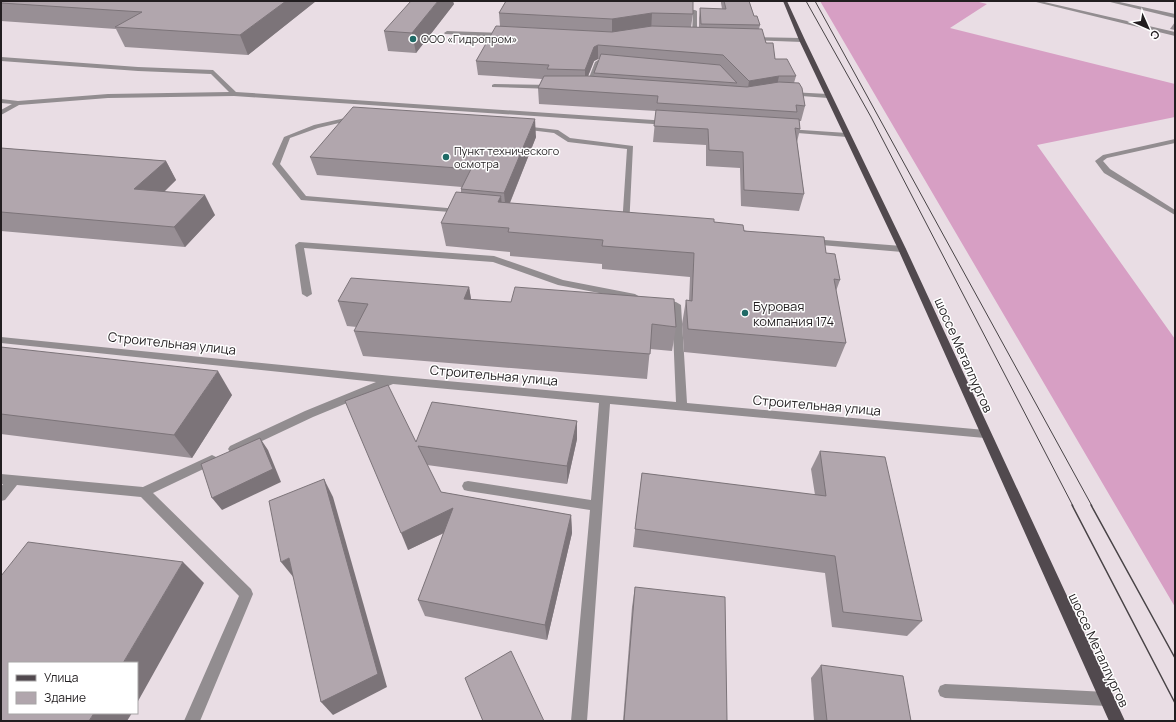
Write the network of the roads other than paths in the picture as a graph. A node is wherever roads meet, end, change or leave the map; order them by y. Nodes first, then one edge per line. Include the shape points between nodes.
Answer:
1 (785, 1) edge
2 (1034, 1) edge
3 (1108, 1) edge
4 (671, 10) edge
5 (1175, 16) edge
6 (447, 33) dead end
7 (1175, 34) edge
8 (507, 36) edge
9 (687, 37) edge
10 (694, 37) junction
11 (702, 37) edge
12 (748, 39) edge
13 (802, 40) junction
14 (1, 59) edge
15 (621, 64) edge
16 (494, 86) dead end
17 (557, 87) edge
18 (580, 88) edge
19 (588, 88) junction
20 (596, 88) edge
21 (234, 94) junction
22 (783, 94) edge
23 (828, 96) junction
24 (1, 101) edge
25 (18, 103) junction
26 (1, 114) edge
27 (363, 118) edge
28 (672, 123) edge
29 (517, 128) edge
30 (783, 131) edge
31 (847, 135) junction
32 (1175, 141) edge
33 (469, 212) edge
34 (1175, 213) edge
35 (626, 226) edge
36 (807, 241) edge
37 (902, 249) junction
38 (307, 294) dead end
39 (1, 340) edge
40 (392, 380) junction
41 (605, 400) junction
42 (682, 407) junction
43 (985, 434) junction
44 (1, 479) edge
45 (14, 480) junction
46 (468, 486) dead end
47 (144, 492) junction
48 (1, 496) edge
49 (596, 506) junction
50 (946, 691) dead end
51 (1107, 699) junction
52 (192, 721) edge
53 (579, 721) edge
54 (1117, 721) edge

1 - 13 main road, шоссе Металлургов
2 - 7 street
3 - 5 street
4 - 10 street via 695,11
6 - 8 street
9 - 10 street
10 - 11 street
12 - 13 street
13 - 23 main road, шоссе Металлургов
14 - 21 street via 213,72
15 - 19 street via 598,62
16 - 17 street
18 - 19 street
19 - 20 street
21 - 25 street via 100,97
21 - 28 street
22 - 23 street
23 - 31 main road, шоссе Металлургов
24 - 25 street
25 - 26 street
27 - 33 street via 356,117 316,126 287,137 276,164 304,198
29 - 35 street via 556,131 568,140 630,147
30 - 31 street
31 - 37 main road, шоссе Металлургов
32 - 34 street via 1105,156 1099,161 1107,171
36 - 37 street
37 - 43 main road, шоссе Металлургов
38 - 42 street via 299,245 494,259 561,283 676,305
39 - 40 street, Строительная улица
40 - 41 street, Строительная улица
40 - 47 street via 309,414
41 - 42 street, Строительная улица
41 - 49 street
42 - 43 street, Строительная улица
43 - 51 main road, шоссе Металлургов
44 - 45 street
45 - 47 street
45 - 48 street
46 - 49 street
47 - 52 street via 246,594
49 - 53 street
50 - 51 street
51 - 54 main road, шоссе Металлургов

